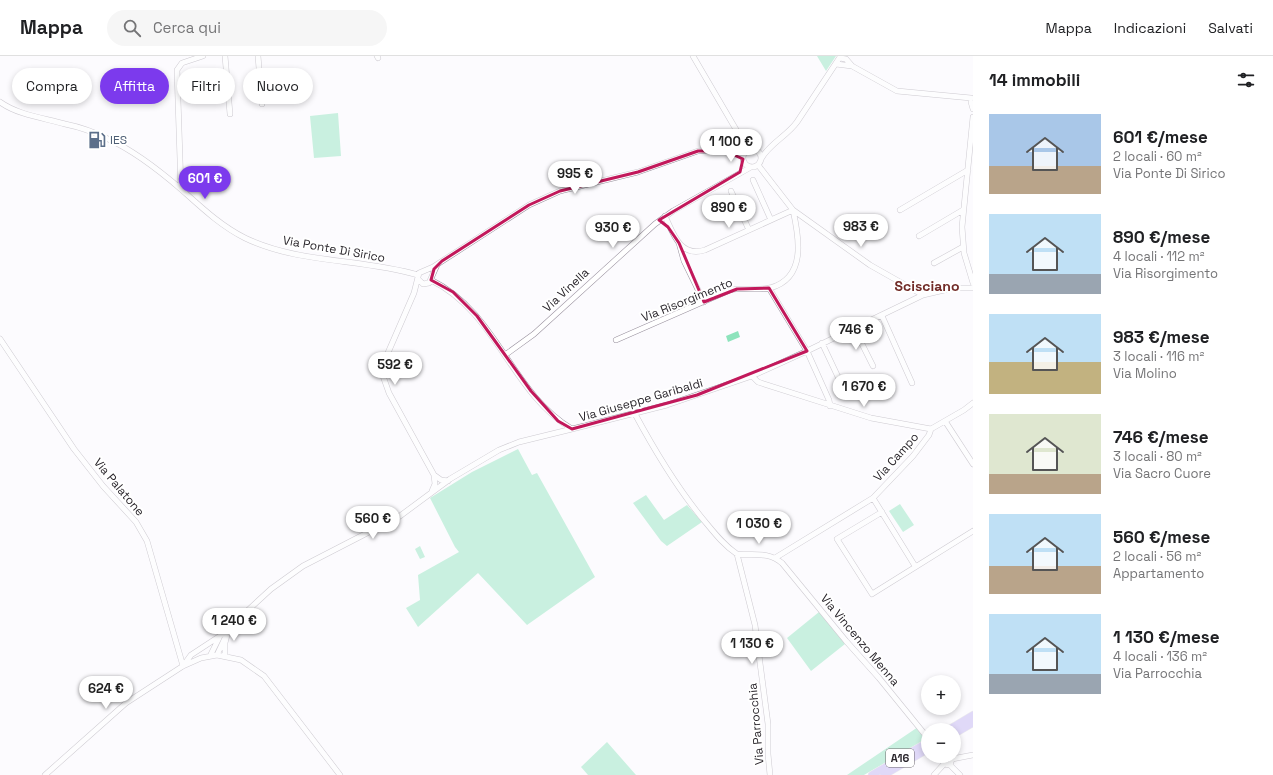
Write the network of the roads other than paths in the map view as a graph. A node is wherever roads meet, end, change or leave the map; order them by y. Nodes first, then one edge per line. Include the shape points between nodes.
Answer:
1 (203, 56) edge
2 (225, 56) edge
3 (258, 56) edge
4 (693, 56) edge
5 (846, 56) edge
6 (840, 57) edge
7 (836, 64) junction
8 (850, 64) junction
9 (259, 68) edge
10 (972, 99) edge
11 (0, 102) edge
12 (973, 109) edge
13 (230, 114) dead end
14 (973, 116) edge
15 (771, 146) junction
16 (755, 150) junction
17 (725, 151) junction
18 (747, 151) junction
19 (971, 157) edge
20 (743, 159) junction
21 (761, 159) junction
22 (758, 165) junction
23 (751, 167) junction
24 (968, 170) junction
25 (740, 172) junction
26 (753, 180) dead end
27 (181, 189) junction
28 (731, 191) dead end
29 (793, 210) junction
30 (900, 210) dead end
31 (963, 210) junction
32 (665, 216) junction
33 (771, 220) junction
34 (658, 221) junction
35 (668, 227) junction
36 (749, 230) junction
37 (919, 236) dead end
38 (678, 242) junction
39 (963, 246) junction
40 (934, 263) dead end
41 (437, 264) junction
42 (425, 271) junction
43 (419, 278) junction
44 (431, 278) junction
45 (973, 283) edge
46 (427, 284) junction
47 (769, 288) junction
48 (973, 288) edge
49 (414, 293) junction
50 (923, 295) junction
51 (704, 302) junction
52 (882, 316) junction
53 (854, 328) junction
54 (0, 339) edge
55 (616, 340) dead end
56 (822, 343) junction
57 (807, 351) junction
58 (505, 355) junction
59 (873, 366) dead end
60 (752, 376) junction
61 (839, 379) dead end
62 (912, 383) dead end
63 (973, 403) edge
64 (830, 406) junction
65 (635, 414) junction
66 (946, 421) junction
67 (572, 429) junction
68 (931, 429) junction
69 (973, 464) edge
70 (434, 475) junction
71 (441, 480) junction
72 (448, 481) junction
73 (437, 485) junction
74 (873, 498) junction
75 (882, 512) junction
76 (973, 531) edge
77 (737, 554) junction
78 (775, 558) junction
79 (915, 566) junction
80 (229, 627) junction
81 (227, 635) junction
82 (220, 636) junction
83 (217, 655) junction
84 (210, 656) junction
85 (225, 656) junction
86 (183, 666) junction
87 (973, 715) edge
88 (960, 723) edge
89 (973, 723) edge
90 (921, 730) edge
91 (961, 730) edge
92 (921, 744) edge
93 (921, 753) edge
94 (973, 755) edge
95 (961, 757) edge
96 (944, 764) joint
97 (950, 765) joint
98 (45, 775) edge
99 (340, 775) edge
100 (770, 775) edge
101 (872, 775) edge
102 (884, 775) edge
103 (934, 775) edge
104 (960, 775) edge

1 - 27 street via 182,63 177,70
2 - 13 street
3 - 9 street
4 - 18 street
5 - 8 street
6 - 7 street
6 - 8 street
7 - 8 street
7 - 15 street via 790,132
8 - 10 street via 897,91
10 - 12 street
11 - 27 street, Via Ponte Di Sirico via 19,112 80,128 108,139 142,159
14 - 19 street
15 - 16 street
15 - 21 street
16 - 18 street
16 - 21 street via 760,153
17 - 18 street via 738,154
17 - 20 street
17 - 41 street via 698,151 633,174 560,191 529,205
18 - 20 street
19 - 24 street
20 - 23 street
20 - 25 street
21 - 22 street
22 - 23 street
22 - 29 street
23 - 25 street, Via Vinella
24 - 30 street
24 - 31 street
25 - 32 street, Via Vinella
26 - 33 street
27 - 43 street, Via Ponte Di Sirico via 222,224 258,243 296,255 370,265
28 - 36 street
29 - 33 street
29 - 47 street via 799,240 797,263 783,281
29 - 50 street via 870,265
31 - 37 street
31 - 39 street
32 - 34 street, Via Vinella
32 - 35 street
33 - 36 street
34 - 35 street
34 - 58 street, Via Vinella via 534,334
35 - 38 street
36 - 38 street via 700,251 691,251
38 - 51 street via 684,261
39 - 40 street
39 - 45 street
41 - 42 street
41 - 44 street
42 - 43 street
42 - 44 street
43 - 46 street, Via Ponte Di Sirico via 423,284
43 - 49 street
44 - 46 street
44 - 58 street, Via Giuseppe Garibaldi via 460,298 486,327
46 - 49 street
47 - 51 street, Via Risorgimento via 737,289
47 - 57 street
48 - 50 street, Via Giuseppe Garibaldi via 952,288
49 - 70 street via 387,355 383,376 389,393
50 - 52 street, Via Giuseppe Garibaldi
51 - 55 street, Via Risorgimento
52 - 53 street, Via Giuseppe Garibaldi
52 - 62 street
53 - 56 street, Via Giuseppe Garibaldi
53 - 59 street
54 - 86 street, Via Palatone via 74,449 136,522 147,541
56 - 57 street, Via Giuseppe Garibaldi
56 - 61 street
57 - 60 street, Via Giuseppe Garibaldi
57 - 64 street
58 - 67 street, Via Giuseppe Garibaldi via 545,407 558,421
60 - 64 street via 758,382
60 - 65 street, Via Giuseppe Garibaldi
63 - 66 street
64 - 68 street via 871,418
65 - 67 street, Via Giuseppe Garibaldi
65 - 77 street via 665,468 690,504
66 - 68 street
66 - 69 street
67 - 72 street via 519,442 499,450
68 - 74 street, Via Campo via 929,436 914,456
70 - 71 street
70 - 73 street
71 - 72 street
71 - 73 street
72 - 73 street
73 - 80 street via 423,500 400,516 303,566 275,586
74 - 75 street, Via Campo
74 - 78 street, Via Campo
75 - 79 street, Via Campo
75 - 79 street via 836,539 872,594
76 - 79 street
77 - 78 street via 765,554
77 - 100 street, Via Parrocchia via 755,625 768,724
78 - 90 street, Via Vincenzo Menna via 782,563
80 - 81 street
80 - 82 street
81 - 83 street
81 - 85 street
82 - 84 street
82 - 86 street via 191,655
83 - 84 street
83 - 85 street
84 - 86 street
85 - 99 street via 249,664 264,676
86 - 98 street via 126,703
87 - 88 highway
89 - 91 highway
92 - 101 highway, A16
93 - 102 highway, A16
94 - 95 street
96 - 97 street
96 - 103 street
97 - 104 street

